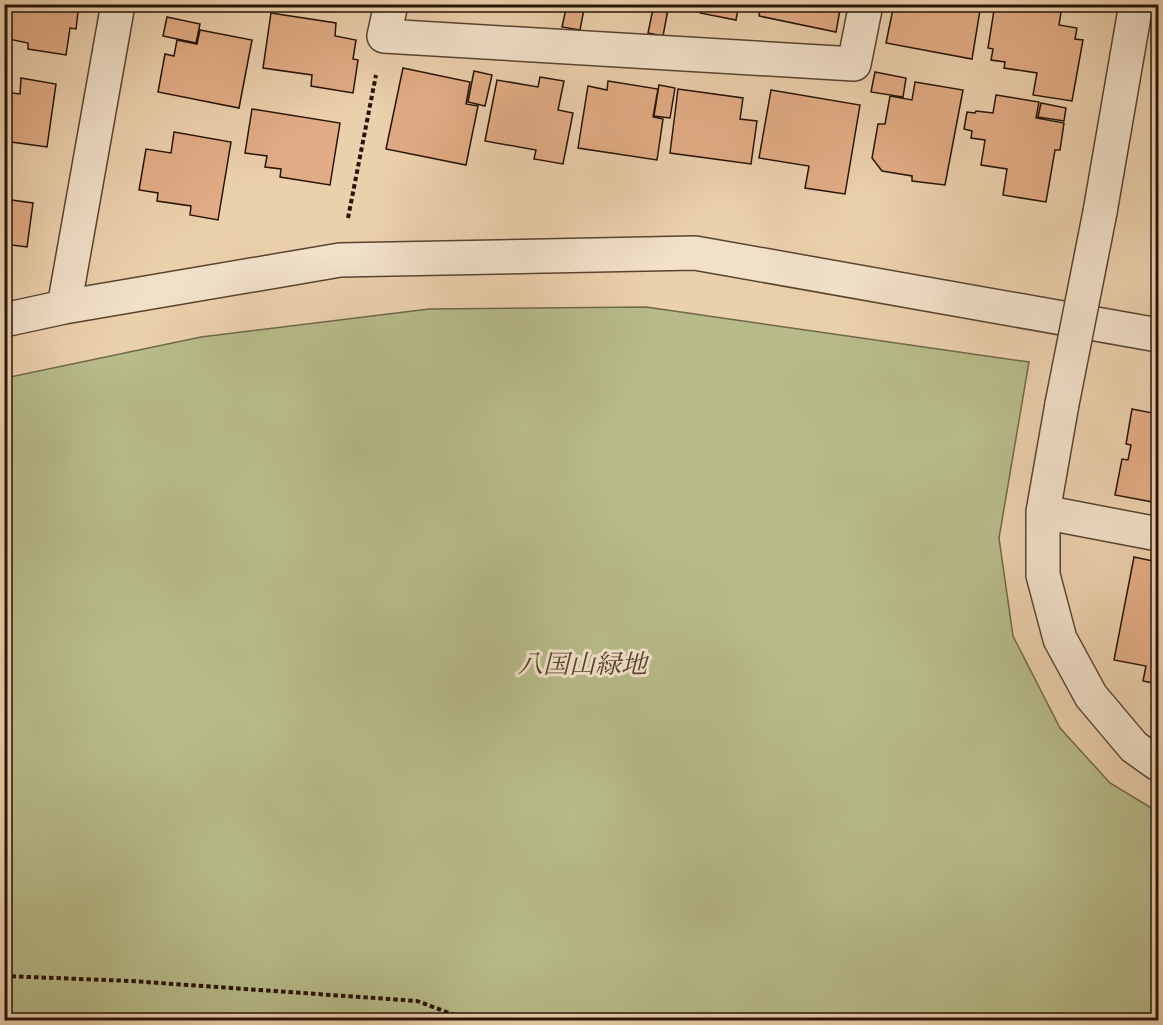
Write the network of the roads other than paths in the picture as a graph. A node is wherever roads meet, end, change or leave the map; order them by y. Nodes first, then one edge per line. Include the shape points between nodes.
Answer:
1 (118, 4) edge
2 (391, 4) edge
3 (866, 4) edge
4 (1136, 4) edge
5 (64, 307) junction
6 (4, 320) edge
7 (1158, 335) edge
8 (1043, 512) junction
9 (1158, 534) edge
10 (1158, 764) edge

1 - 5 street
2 - 3 street via 384,36 854,64
4 - 8 street, bridge
5 - 6 street
5 - 7 street via 340,260 695,254
8 - 9 street
8 - 10 street via 1043,575 1060,639 1091,696 1134,747

